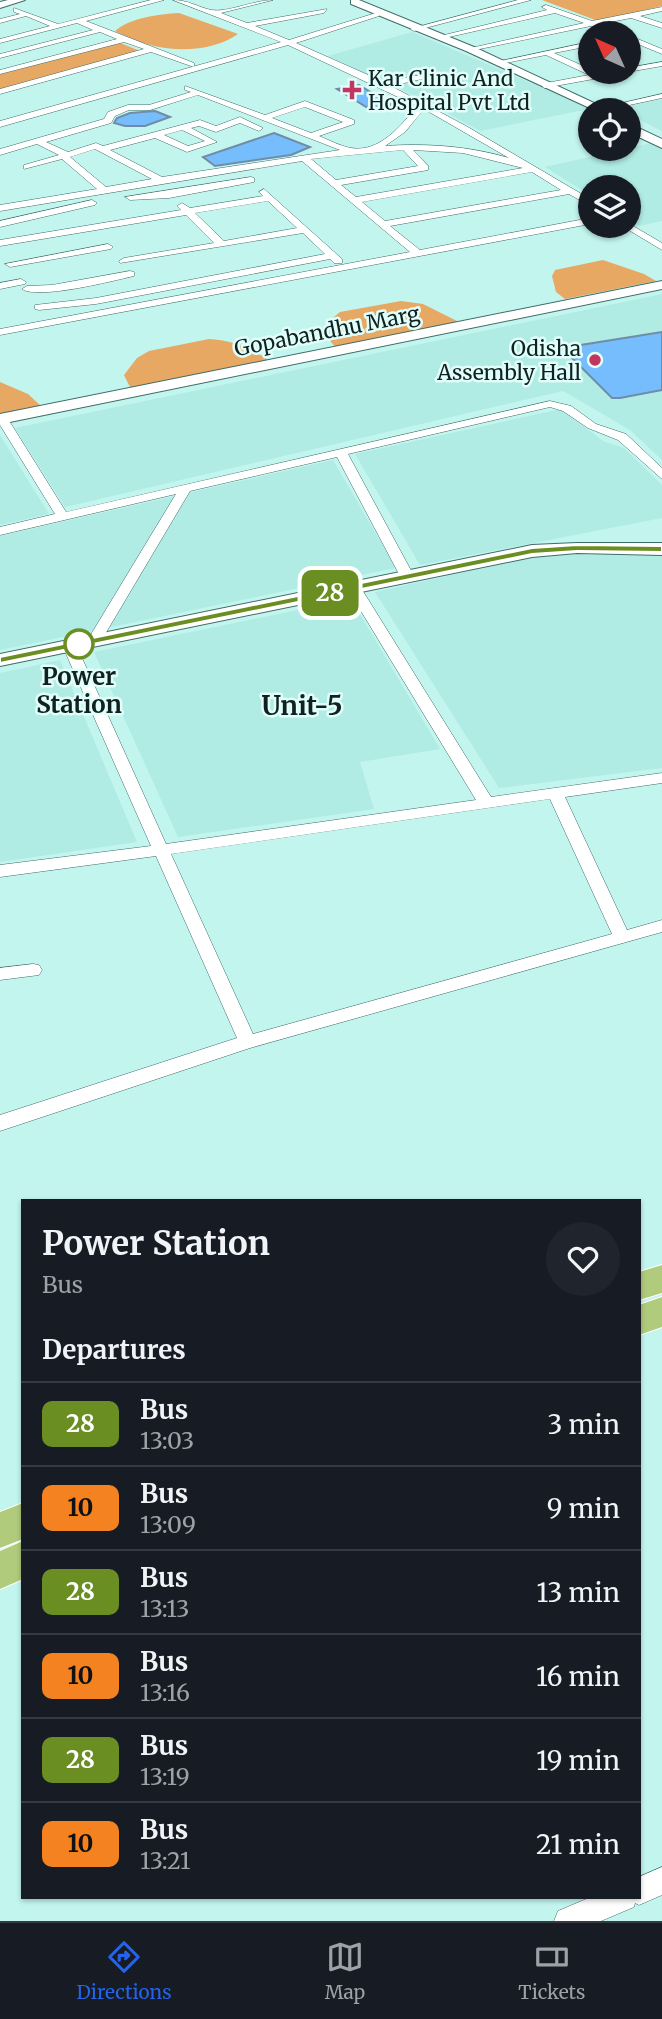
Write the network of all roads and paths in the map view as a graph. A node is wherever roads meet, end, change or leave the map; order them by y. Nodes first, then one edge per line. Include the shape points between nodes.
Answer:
1 (160, 0) edge
2 (177, 0) edge
3 (269, 0) edge
4 (526, 0) edge
5 (354, 1) edge
6 (2, 2) edge
7 (305, 4) dead end
8 (19, 5) edge
9 (662, 9) edge
10 (557, 10) junction
11 (324, 11) junction
12 (213, 13) junction
13 (27, 14) junction
14 (376, 14) junction
15 (335, 15) junction
16 (633, 16) junction
17 (0, 20) edge
18 (78, 21) junction
19 (588, 21) edge
20 (610, 21) edge
21 (352, 22) junction
22 (57, 26) junction
23 (246, 26) junction
24 (662, 26) edge
25 (416, 28) junction
26 (578, 28) edge
27 (100, 30) junction
28 (260, 31) junction
29 (662, 33) edge
30 (440, 37) junction
31 (641, 37) edge
32 (125, 39) junction
33 (0, 41) edge
34 (287, 43) junction
35 (641, 43) edge
36 (578, 46) edge
37 (470, 49) junction
38 (151, 50) junction
39 (547, 52) junction
40 (662, 52) edge
41 (0, 56) edge
42 (500, 62) junction
43 (662, 64) edge
44 (191, 65) dead end
45 (578, 67) edge
46 (641, 68) edge
47 (0, 72) edge
48 (428, 75) dead end
49 (162, 78) junction
50 (578, 80) edge
51 (383, 85) junction
52 (548, 85) junction
53 (0, 92) edge
54 (199, 92) junction
55 (662, 96) edge
56 (578, 100) edge
57 (641, 101) edge
58 (422, 106) junction
59 (52, 109) junction
60 (2, 118) edge
61 (262, 118) junction
62 (92, 125) junction
63 (284, 126) junction
64 (182, 127) junction
65 (641, 131) edge
66 (156, 135) junction
67 (310, 136) junction
68 (661, 139) edge
69 (37, 141) junction
70 (379, 146) junction
71 (404, 146) junction
72 (102, 149) junction
73 (348, 150) junction
74 (0, 152) edge
75 (65, 156) junction
76 (304, 158) junction
77 (27, 167) dead end
78 (237, 168) junction
79 (425, 168) junction
80 (535, 169) junction
81 (160, 180) junction
82 (251, 180) junction
83 (334, 183) junction
84 (447, 185) junction
85 (104, 190) junction
86 (570, 191) junction
87 (169, 194) junction
88 (578, 196) edge
89 (270, 198) junction
90 (0, 200) edge
91 (354, 200) junction
92 (33, 203) junction
93 (0, 208) edge
94 (188, 211) junction
95 (0, 223) edge
96 (578, 223) edge
97 (383, 224) junction
98 (95, 228) junction
99 (305, 230) junction
100 (641, 234) edge
101 (0, 243) edge
102 (221, 244) junction
103 (108, 247) junction
104 (662, 247) edge
105 (0, 249) edge
106 (416, 252) junction
107 (332, 256) junction
108 (124, 261) junction
109 (10, 264) junction
110 (343, 266) junction
111 (130, 274) junction
112 (662, 285) edge
113 (0, 286) edge
114 (24, 286) junction
115 (146, 291) junction
116 (39, 307) junction
117 (49, 323) junction
118 (0, 332) edge
119 (1, 419) edge
120 (341, 452) junction
121 (662, 475) edge
122 (185, 489) junction
123 (63, 517) junction
124 (0, 531) edge
125 (662, 549) edge
126 (407, 576) junction
127 (354, 588) junction
128 (94, 641) junction
129 (70, 646) junction
130 (0, 660) edge
131 (662, 778) edge
132 (556, 794) junction
133 (486, 804) junction
134 (160, 850) junction
135 (0, 871) edge
136 (662, 926) edge
137 (622, 937) junction
138 (33, 970) dead end
139 (0, 974) edge
140 (248, 1042) junction
141 (0, 1123) edge
142 (662, 1279) edge
143 (641, 1285) edge
144 (662, 1312) edge
145 (641, 1319) edge
146 (21, 1522) edge
147 (0, 1531) edge
148 (21, 1561) edge
149 (0, 1570) edge
150 (662, 1881) edge
151 (641, 1890) edge
152 (619, 1899) edge
153 (568, 1921) edge

1 - 18 street
2 - 12 street
3 - 12 street
4 - 10 street
4 - 25 street
5 - 14 street
5 - 25 street
6 - 8 street
7 - 11 street
8 - 13 street
9 - 16 street
10 - 19 street
10 - 30 street
11 - 15 street
11 - 23 street
12 - 23 street
13 - 17 street
13 - 22 street
14 - 21 street
14 - 25 street
15 - 21 street
15 - 28 street
16 - 20 street
16 - 24 street
18 - 22 street
18 - 27 street
21 - 34 street
22 - 33 street
23 - 28 street
25 - 30 street
25 - 52 street
26 - 37 street
27 - 32 street
27 - 41 street
28 - 34 street
29 - 31 street
30 - 37 street
32 - 38 street
32 - 47 street
34 - 49 street
34 - 51 street
35 - 40 street
36 - 39 street
37 - 42 street
38 - 44 street
38 - 53 street
39 - 42 street
39 - 45 street
42 - 52 street
43 - 46 street
48 - 51 street
49 - 54 street
49 - 59 street
50 - 52 street
51 - 58 street
52 - 56 street
54 - 61 street
54 - 62 street via 150,107 116,111 108,121
55 - 57 street
58 - 70 street via 402,130
58 - 80 street
59 - 60 street
59 - 62 street
61 - 63 street
61 - 67 street via 305,104 351,122
62 - 69 street
63 - 64 street via 266,131 240,120 216,129 200,123
63 - 67 street
64 - 66 street
64 - 66 street via 213,142 187,149
65 - 68 street
66 - 72 street
67 - 73 street
69 - 74 street
69 - 75 street
70 - 71 street
70 - 73 street
71 - 79 street
71 - 80 street via 493,155
72 - 75 street via 96,146
72 - 81 street
73 - 76 street
75 - 77 street
75 - 85 street
76 - 78 street
76 - 83 street
78 - 81 street
78 - 82 street
79 - 83 street
79 - 84 street
80 - 84 street
80 - 86 street
81 - 85 street
82 - 87 street
82 - 89 street
83 - 91 street
84 - 91 street
85 - 92 street
86 - 88 street
86 - 97 street
87 - 94 street
87 - 95 street via 145,194
89 - 94 street
89 - 99 street
90 - 92 street
91 - 97 street
92 - 93 street
94 - 98 street
94 - 102 street
96 - 106 street
97 - 106 street
98 - 101 street
98 - 103 street
99 - 102 street
99 - 107 street
100 - 104 street
102 - 108 street
103 - 108 street
103 - 109 street
105 - 109 street
106 - 110 street
107 - 110 street
107 - 115 street
108 - 111 street
109 - 114 street
110 - 117 street
111 - 114 street via 52,288
111 - 115 street
112 - 119 street, Gopabandhu Marg
113 - 114 street
114 - 116 street
115 - 116 street
116 - 117 street
117 - 118 street
119 - 123 street
120 - 121 street via 550,404 568,408 592,426 622,437
120 - 122 street
120 - 126 street
122 - 123 street
122 - 128 street
123 - 124 street
125 - 126 street via 532,551
126 - 127 street
127 - 128 street
127 - 133 street
128 - 129 street
129 - 130 street
129 - 134 street
131 - 132 street
132 - 133 street
132 - 137 street
133 - 134 street
134 - 135 street
134 - 140 street
136 - 137 street
137 - 140 street
138 - 139 street
140 - 141 street
142 - 143 main road
144 - 145 main road
146 - 147 main road
148 - 149 main road
150 - 151 street
152 - 153 street

